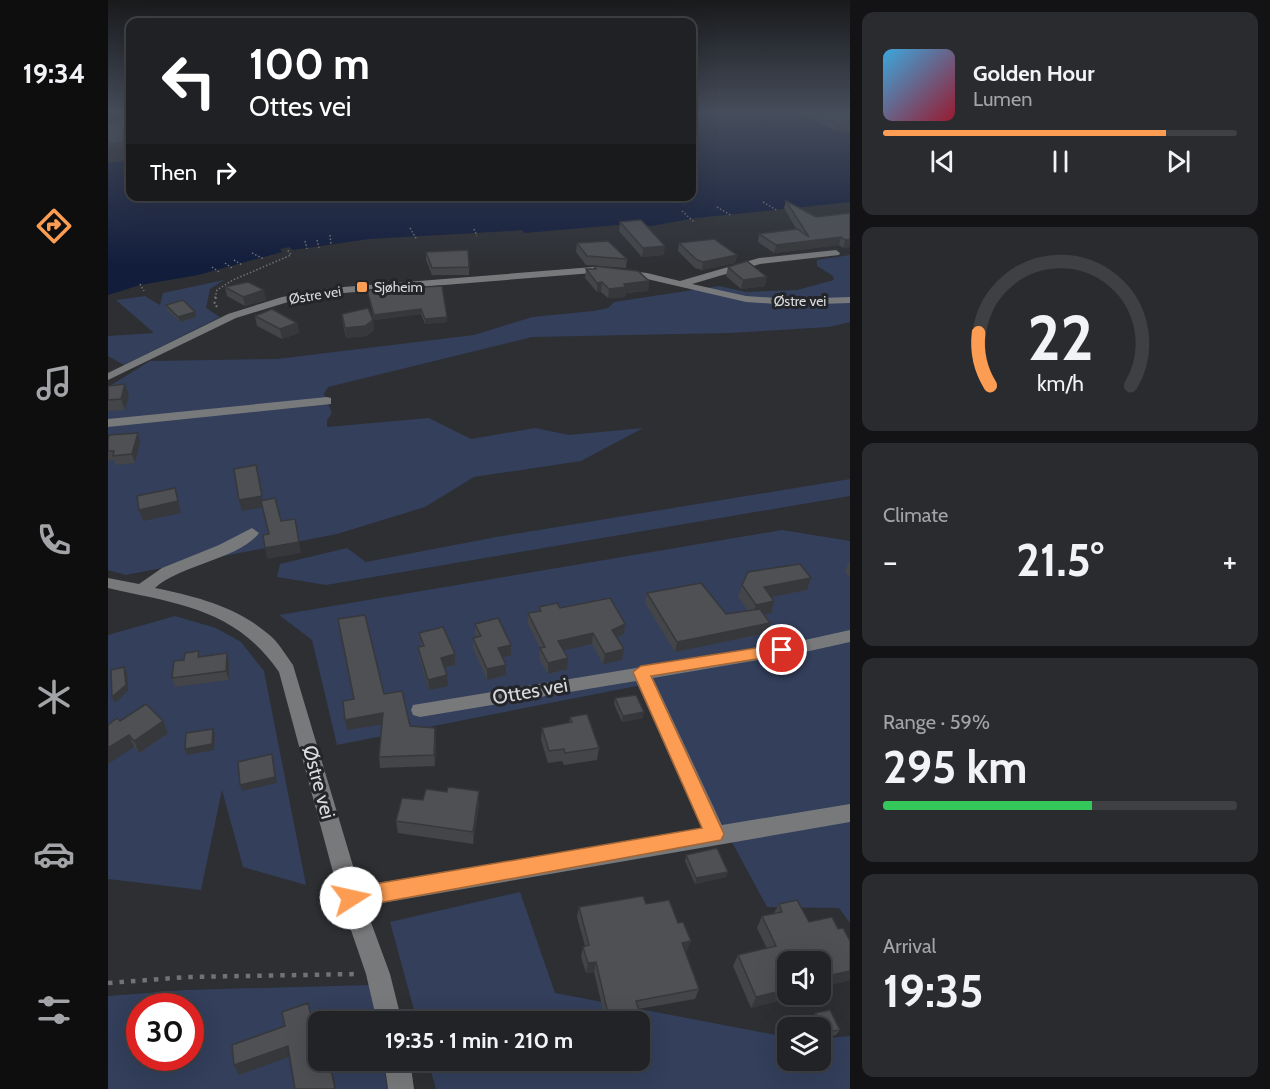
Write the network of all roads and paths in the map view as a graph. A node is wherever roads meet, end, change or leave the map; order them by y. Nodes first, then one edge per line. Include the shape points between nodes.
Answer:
1 (763, 202) dead end
2 (717, 207) dead end
3 (682, 211) dead end
4 (778, 211) dead end
5 (732, 216) dead end
6 (694, 222) dead end
7 (410, 228) dead end
8 (474, 229) dead end
9 (330, 235) dead end
10 (477, 236) dead end
11 (317, 240) dead end
12 (417, 240) dead end
13 (306, 241) dead end
14 (332, 245) dead end
15 (319, 248) dead end
16 (287, 249) dead end
17 (308, 249) dead end
18 (252, 253) dead end
19 (836, 253) dead end
20 (264, 259) dead end
21 (234, 260) dead end
22 (225, 263) dead end
23 (242, 265) dead end
24 (212, 267) dead end
25 (232, 268) dead end
26 (219, 272) dead end
27 (140, 284) dead end
28 (680, 284) junction
29 (144, 291) dead end
30 (850, 300) edge
31 (232, 316) junction
32 (108, 377) edge
33 (327, 401) dead end
34 (108, 423) edge
35 (252, 533) dead end
36 (108, 583) edge
37 (141, 591) junction
38 (850, 636) edge
39 (641, 672) junction
40 (420, 711) dead end
41 (850, 813) edge
42 (715, 834) junction
43 (351, 898) junction
44 (378, 974) junction
45 (108, 983) edge
46 (387, 1011) edge
47 (399, 1071) edge
48 (401, 1089) edge

1 - 4 path
2 - 5 path
3 - 6 path
7 - 12 path
8 - 10 path
9 - 14 path
11 - 15 path
13 - 17 path
16 - 31 path via 291,255 217,290 214,305
18 - 20 path
19 - 28 street, Østre vei via 759,261
21 - 23 path
22 - 25 path
24 - 26 path
27 - 29 path
28 - 30 street, Østre vei via 765,301
28 - 31 street, Østre vei via 611,271 549,272 312,293
31 - 32 street, Østre vei
33 - 34 street
35 - 37 street via 229,548 163,572
36 - 37 street, Østre vei
37 - 43 street, Østre vei via 227,616 260,636 275,652 293,686
38 - 39 street, Ottes vei
39 - 40 street, Ottes vei
39 - 42 street
41 - 42 street
42 - 43 street
43 - 44 street, Østre vei
44 - 45 path
44 - 46 street, Østre vei
47 - 48 street

